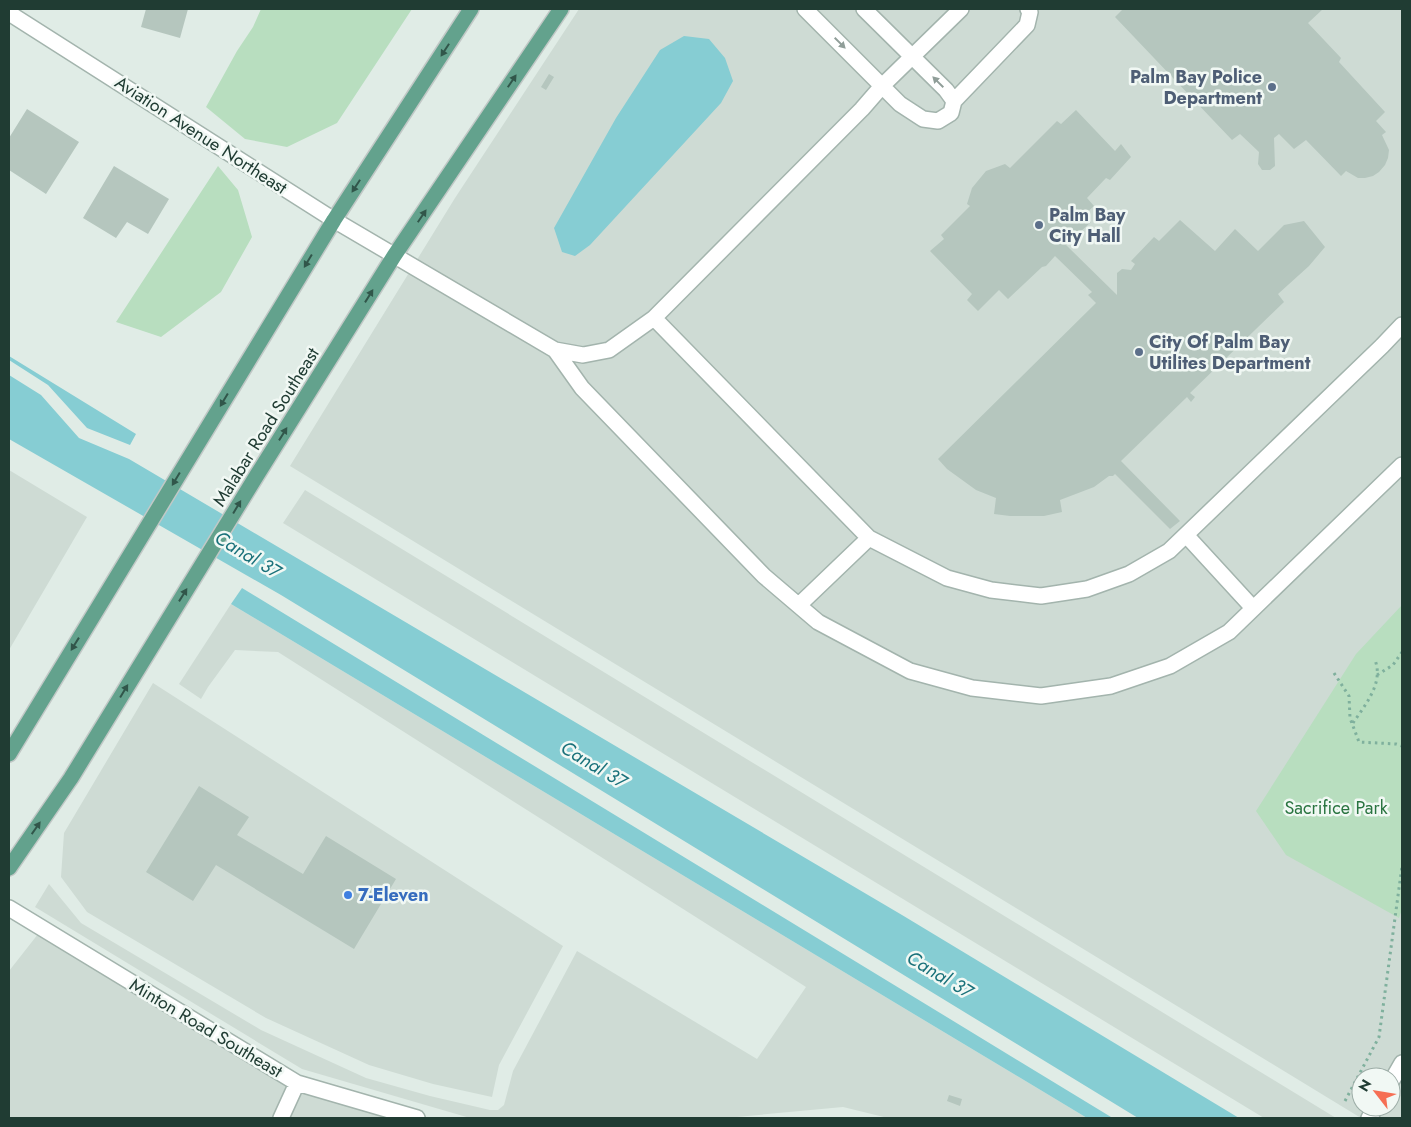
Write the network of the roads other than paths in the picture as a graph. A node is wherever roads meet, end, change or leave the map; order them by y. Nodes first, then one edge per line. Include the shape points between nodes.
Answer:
1 (472, 9) edge
2 (561, 9) edge
3 (805, 9) edge
4 (864, 9) edge
5 (961, 9) edge
6 (1028, 9) edge
7 (19, 14) edge
8 (912, 56) junction
9 (882, 86) junction
10 (954, 101) junction
11 (334, 220) junction
12 (394, 256) junction
13 (654, 318) junction
14 (1402, 325) edge
15 (555, 350) junction
16 (1402, 465) edge
17 (1186, 535) junction
18 (869, 538) junction
19 (799, 605) junction
20 (1253, 608) junction
21 (9, 754) edge
22 (9, 868) edge
23 (9, 908) edge
24 (296, 1083) junction
25 (281, 1118) edge
26 (417, 1118) edge

1 -> 11 main road
12 -> 2 main road, Malabar Road Southeast
3 -> 9 street
4 - 8 street
5 - 8 street
6 - 10 street via 1027,25
7 - 11 street, Aviation Avenue Northeast
8 - 9 street
10 -> 8 street
9 - 10 street via 900,104 923,119 938,120 951,113
9 - 13 street
11 - 12 street, Aviation Avenue Northeast
11 -> 21 main road
12 - 15 street, Aviation Avenue Northeast
22 -> 12 main road, Malabar Road Southeast via 71,778
13 - 15 street via 609,350 583,355
13 - 18 street
14 - 17 street
15 - 19 street via 582,388 764,576
16 - 20 street
17 - 18 street via 1169,551 1129,574 1087,589 1040,596 991,590 947,578
17 - 20 street
18 - 19 street
19 - 20 street via 818,622 910,671 972,688 1042,696 1111,686 1170,666 1229,632
23 - 24 street, Minton Road Southeast
24 - 25 street
24 - 26 street, Minton Road Southeast

